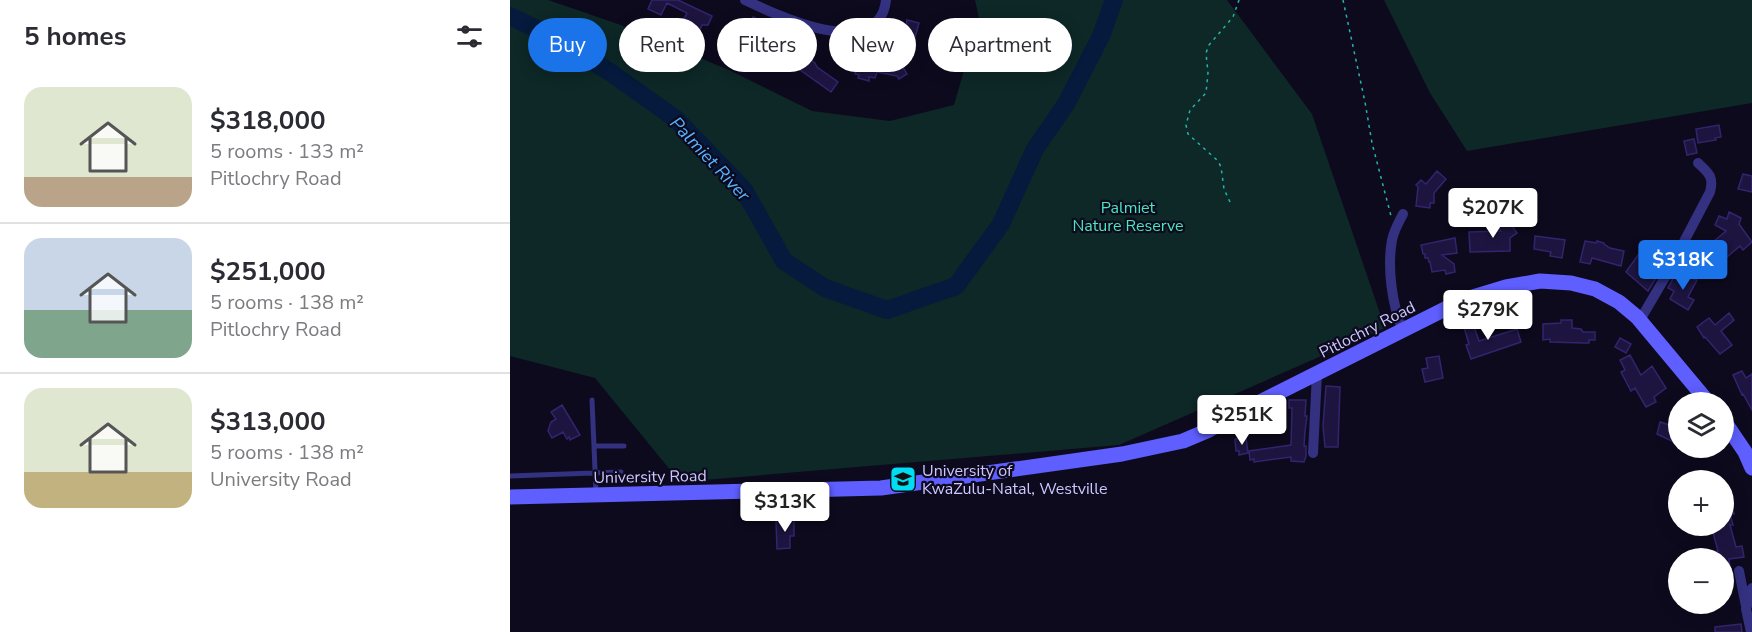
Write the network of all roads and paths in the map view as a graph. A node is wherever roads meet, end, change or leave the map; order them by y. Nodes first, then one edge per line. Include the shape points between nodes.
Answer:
1 (745, 0) edge
2 (885, 0) edge
3 (1239, 0) edge
4 (1343, 0) edge
5 (1698, 163) dead end
6 (1230, 202) dead end
7 (1403, 214) dead end
8 (1394, 230) junction
9 (1640, 320) junction
10 (1403, 330) junction
11 (1317, 374) junction
12 (1700, 392) edge
13 (592, 400) dead end
14 (1734, 436) edge
15 (1183, 441) joint
16 (594, 446) junction
17 (624, 446) dead end
18 (1313, 453) dead end
19 (1752, 468) edge
20 (621, 472) dead end
21 (596, 473) junction
22 (510, 476) edge
23 (596, 495) junction
24 (510, 497) edge
25 (1739, 571) dead end
26 (1752, 588) edge
27 (1746, 609) junction
28 (1751, 632) edge

1 - 2 street via 796,22 854,32 870,28 878,20
3 - 6 path via 1233,17 1206,52 1206,93 1190,110 1186,125 1188,134 1218,161
4 - 8 path
5 - 9 street via 1712,178 1710,192
7 - 8 street
8 - 10 street via 1392,278
9 - 10 street, Pitlochry Road via 1595,289 1540,281 1463,300
9 - 12 street, Pitlochry Road
10 - 11 street, Pitlochry Road
11 - 15 street, Pitlochry Road
11 - 18 street
13 - 16 lane
14 - 19 street
15 - 23 street, University Road via 1122,454 881,488
16 - 17 lane
16 - 21 lane
20 - 21 lane
21 - 22 lane
21 - 23 lane
23 - 24 street, University Road
25 - 27 street
26 - 27 street
27 - 28 street

